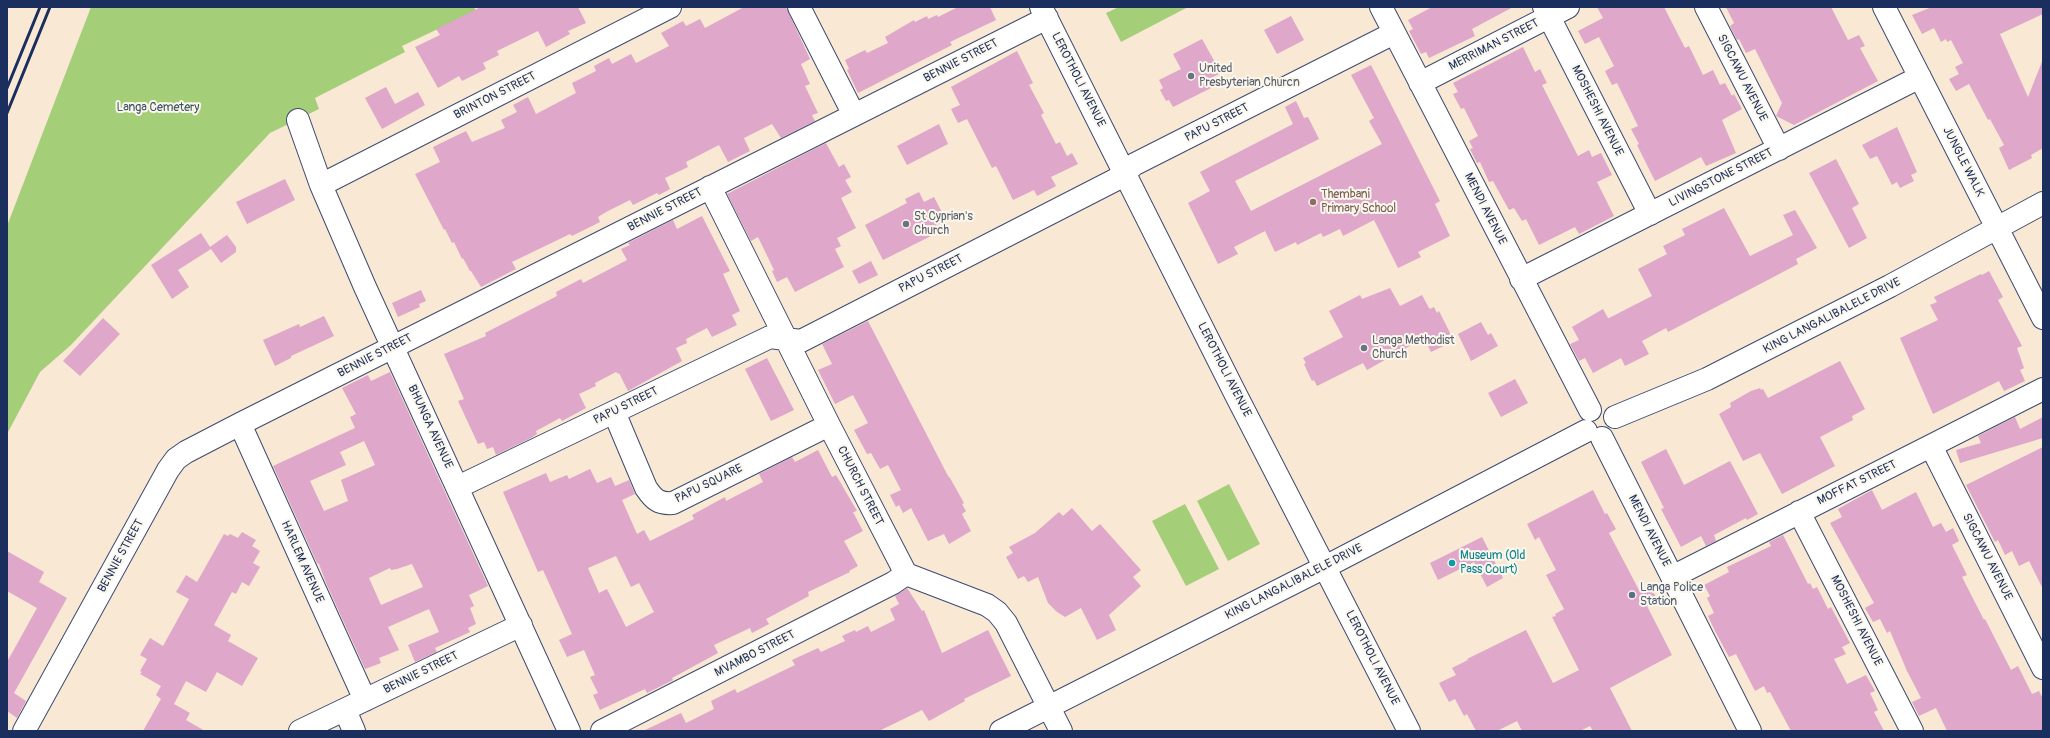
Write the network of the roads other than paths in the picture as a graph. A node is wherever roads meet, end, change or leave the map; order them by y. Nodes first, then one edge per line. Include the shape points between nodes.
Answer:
1 (670, 7) edge
2 (799, 7) edge
3 (1381, 7) edge
4 (1706, 7) edge
5 (1884, 7) edge
6 (1553, 10) edge
7 (1044, 12) edge
8 (1394, 32) junction
9 (1920, 77) junction
10 (1420, 83) junction
11 (854, 115) junction
12 (298, 120) dead end
13 (1779, 149) junction
14 (1125, 172) junction
15 (321, 185) junction
16 (710, 188) junction
17 (2043, 203) edge
18 (1650, 214) junction
19 (1997, 228) junction
20 (1521, 280) junction
21 (2043, 318) edge
22 (786, 339) junction
23 (393, 347) junction
24 (2043, 389) edge
25 (1590, 410) junction
26 (614, 412) junction
27 (1615, 417) junction
28 (240, 424) junction
29 (829, 425) junction
30 (1594, 435) junction
31 (1931, 446) junction
32 (458, 487) junction
33 (1799, 512) junction
34 (1325, 567) junction
35 (906, 574) junction
36 (1672, 577) junction
37 (521, 625) junction
38 (2043, 668) edge
39 (365, 700) junction
40 (1049, 706) junction
41 (345, 710) junction
42 (24, 731) edge
43 (300, 731) edge
44 (354, 731) edge
45 (569, 731) edge
46 (602, 731) edge
47 (1001, 731) edge
48 (1061, 731) edge
49 (1409, 731) edge
50 (1750, 731) edge
51 (1912, 731) edge

1 - 15 street, BRINTON STREET
2 - 11 street
3 - 8 street, MENDI AVENUE
4 - 13 street, SIGCAWU AVENUE
5 - 9 street, JUNGLE WALK
6 - 10 street, MERRIMAN STREET
6 - 18 street, MOSHESHI AVENUE
7 - 11 street, BENNIE STREET
7 - 14 street, LEROTHOLI AVENUE
8 - 10 street, MENDI AVENUE
8 - 14 street, PAPU STREET via 1135,164
9 - 13 street, LIVINGSTONE STREET
9 - 19 street, JUNGLE WALK
10 - 20 street, MENDI AVENUE
11 - 16 street, BENNIE STREET
12 - 15 street, BHUNGA AVENUE
13 - 18 street, LIVINGSTONE STREET
14 - 22 street, PAPU STREET via 1108,184 801,341
14 - 34 street, LEROTHOLI AVENUE
15 - 23 street, BHUNGA AVENUE
16 - 22 street, CHURCH STREET
16 - 23 street, BENNIE STREET
17 - 19 street, KING LANGALIBALELE DRIVE
18 - 20 street, LIVINGSTONE STREET
19 - 21 street, JUNGLE WALK
19 - 27 street, KING LANGALIBALELE DRIVE via 1890,286 1707,379
20 - 25 street, MENDI AVENUE
22 - 26 street, PAPU STREET via 770,337
22 - 29 street, CHURCH STREET
23 - 28 street, BENNIE STREET
23 - 32 street, BHUNGA AVENUE
24 - 31 street, MOFFAT STREET
25 - 27 street via 1604,407
25 - 30 street via 1584,422
26 - 29 street, PAPU SQUARE via 646,488 654,499 662,504 673,503
26 - 32 street, PAPU STREET
27 - 30 street via 1614,430
28 - 39 street, HARLEM AVENUE
28 - 42 street, BENNIE STREET via 186,452 176,459 168,470
29 - 35 street, CHURCH STREET
30 - 34 street, KING LANGALIBALELE DRIVE
30 - 36 street, MENDI AVENUE
31 - 33 street, MOFFAT STREET
31 - 38 street, SIGCAWU AVENUE
32 - 37 street, BHUNGA AVENUE
33 - 36 street, MOFFAT STREET
33 - 51 street, MOSHESHI AVENUE
34 - 40 street, KING LANGALIBALELE DRIVE
34 - 49 street, LEROTHOLI AVENUE
35 - 40 street via 987,605 997,612 1006,622
35 - 46 street, MVAMBO STREET via 893,583
36 - 50 street, MENDI AVENUE
37 - 39 street, BENNIE STREET
37 - 45 street, BHUNGA AVENUE
39 - 41 street, BENNIE STREET
40 - 47 street, KING LANGALIBALELE DRIVE
40 - 48 street
41 - 43 street, BENNIE STREET
41 - 44 street

